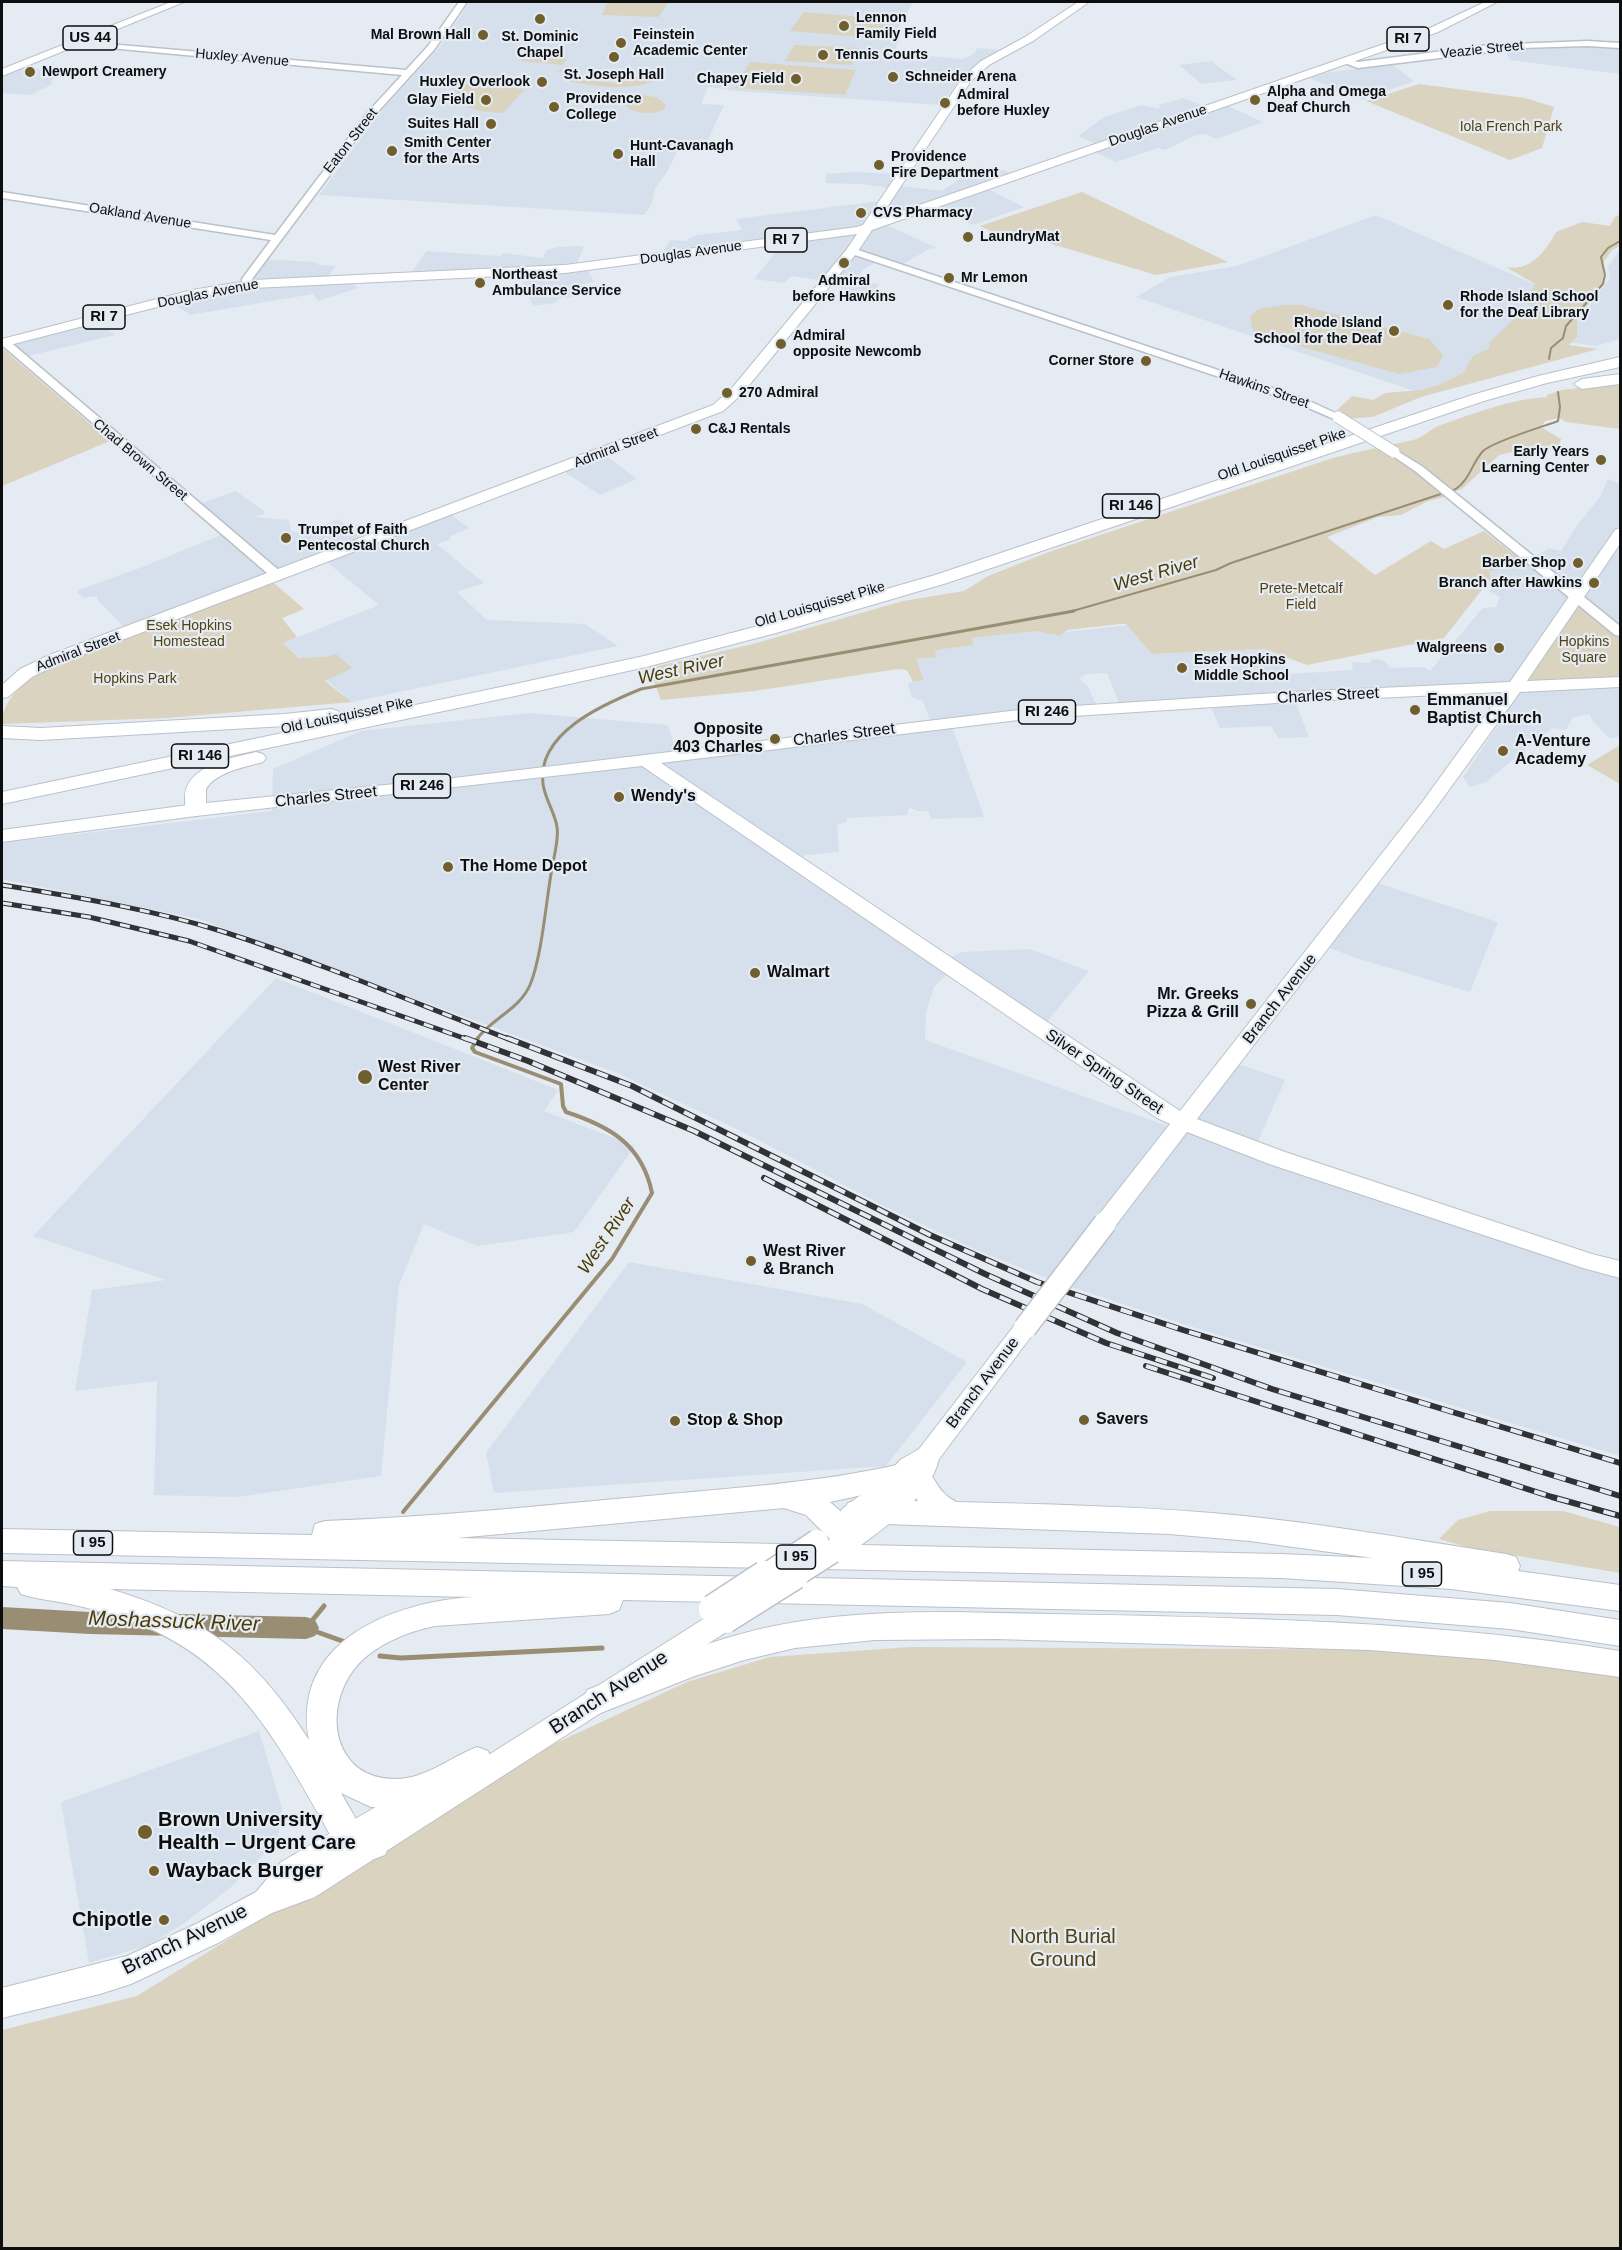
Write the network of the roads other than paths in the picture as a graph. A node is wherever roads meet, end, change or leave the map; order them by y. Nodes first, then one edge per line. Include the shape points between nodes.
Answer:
1 (179, 2) edge
2 (463, 2) edge
3 (1084, 2) edge
4 (1492, 2) edge
5 (77, 43) junction
6 (1620, 46) edge
7 (1346, 62) junction
8 (408, 73) junction
9 (2, 74) edge
10 (2, 195) edge
11 (278, 238) junction
12 (860, 240) junction
13 (247, 285) junction
14 (3, 343) edge
15 (1620, 347) edge
16 (1620, 354) edge
17 (1620, 362) edge
18 (1536, 373) junction
19 (1620, 379) edge
20 (1465, 403) junction
21 (1620, 532) edge
22 (278, 576) junction
23 (1578, 596) junction
24 (1620, 632) edge
25 (1620, 682) edge
26 (1515, 688) junction
27 (2, 693) edge
28 (393, 711) junction
29 (2, 732) edge
30 (645, 760) junction
31 (2, 787) edge
32 (2, 798) edge
33 (196, 810) junction
34 (2, 828) edge
35 (1184, 1123) junction
36 (1620, 1269) edge
37 (916, 1470) junction
38 (771, 1497) junction
39 (886, 1512) junction
40 (952, 1514) junction
41 (839, 1534) junction
42 (2, 1541) edge
43 (185, 1545) junction
44 (2, 1574) edge
45 (2, 1581) edge
46 (798, 1590) junction
47 (1617, 1597) edge
48 (719, 1614) junction
49 (1620, 1633) edge
50 (1620, 1664) edge
51 (598, 1700) junction
52 (477, 1761) junction
53 (362, 1842) junction
54 (2, 2003) edge

1 - 5 main road, US 44
2 - 8 street, Eaton Street
3 - 12 main road, Admiral Street via 988,61 967,79
4 - 7 main road, Douglas Avenue / RI 7 via 1434,30
5 - 8 street, Huxley Avenue
5 - 9 main road, US 44
6 - 7 street, Veazie Street via 1535,44 1358,65
7 - 12 main road, Douglas Avenue / RI 7 via 918,208
8 - 11 street, Eaton Street via 371,114
10 - 11 street, Oakland Avenue
11 - 13 street, Eaton Street via 247,279
12 - 13 main road, Douglas Avenue / RI 7 via 837,234 560,270
12 - 22 main road, Admiral Street via 737,391 718,408
12 - 23 street, Hawkins Street, bridge via 1338,417 1394,452
13 - 14 main road, Douglas Avenue / RI 7 via 192,294
14 - 22 street, Chad Brown Street
15 - 18 highway
16 - 18 highway, Old Louisquisset Pike / RI 146
17 - 20 highway, RI 146 via 1544,379
18 - 28 highway, Old Louisquisset Pike / RI 146 via 827,604
19 - 20 highway
20 - 28 highway, Old Louisquisset Pike / RI 146 via 941,579 809,619 635,663
21 - 23 main road, Branch Avenue
22 - 27 main road, Admiral Street via 47,662 21,675
23 - 24 street, Hawkins Street
23 - 26 main road, Branch Avenue
25 - 26 main road, Charles Street / RI 246
26 - 30 main road, Charles Street / RI 246 via 1101,708 969,720
26 - 35 main road, Branch Avenue via 1430,805
28 - 29 highway via 41,734
28 - 31 highway, Old Louisquisset Pike / RI 146
28 - 32 highway, Old Louisquisset Pike / RI 146
28 - 33 highway via 217,772 198,785
30 - 33 main road, Charles Street / RI 246
30 - 35 main road, Silver Spring Street via 1088,1063
33 - 34 main road, Charles Street / RI 246 via 71,825
35 - 36 main road, Silver Spring Street via 1277,1158
35 - 37 main road, Branch Avenue, bridge
37 - 38 highway via 859,1487
37 - 39 main road, Branch Avenue
37 - 40 highway via 933,1501
37 - 41 main road, Branch Avenue
38 - 41 highway via 800,1499 815,1505
38 - 43 highway via 446,1526 261,1533
39 - 40 highway
39 - 41 highway
40 - 47 highway via 1156,1521 1277,1533 1550,1573
41 - 48 main road, Branch Avenue, bridge
42 - 43 highway, I 95
43 - 47 highway, I 95 via 1281,1566 1449,1576
44 - 46 highway, I 95
45 - 53 highway via 100,1598 155,1617 230,1664 266,1701
46 - 49 highway, I 95 via 1337,1602 1510,1616
46 - 52 highway via 439,1612 395,1624 343,1660 329,1686 322,1736 325,1751 348,1783 365,1791 397,1794 423,1787
48 - 51 main road, Branch Avenue
48 - 52 main road, Branch Avenue
50 - 51 highway via 1511,1649 1366,1637 900,1626 813,1633 751,1645 707,1657
51 - 53 main road, Branch Avenue
52 - 53 main road, Branch Avenue
53 - 54 main road, Branch Avenue via 305,1887 264,1902 131,1969

